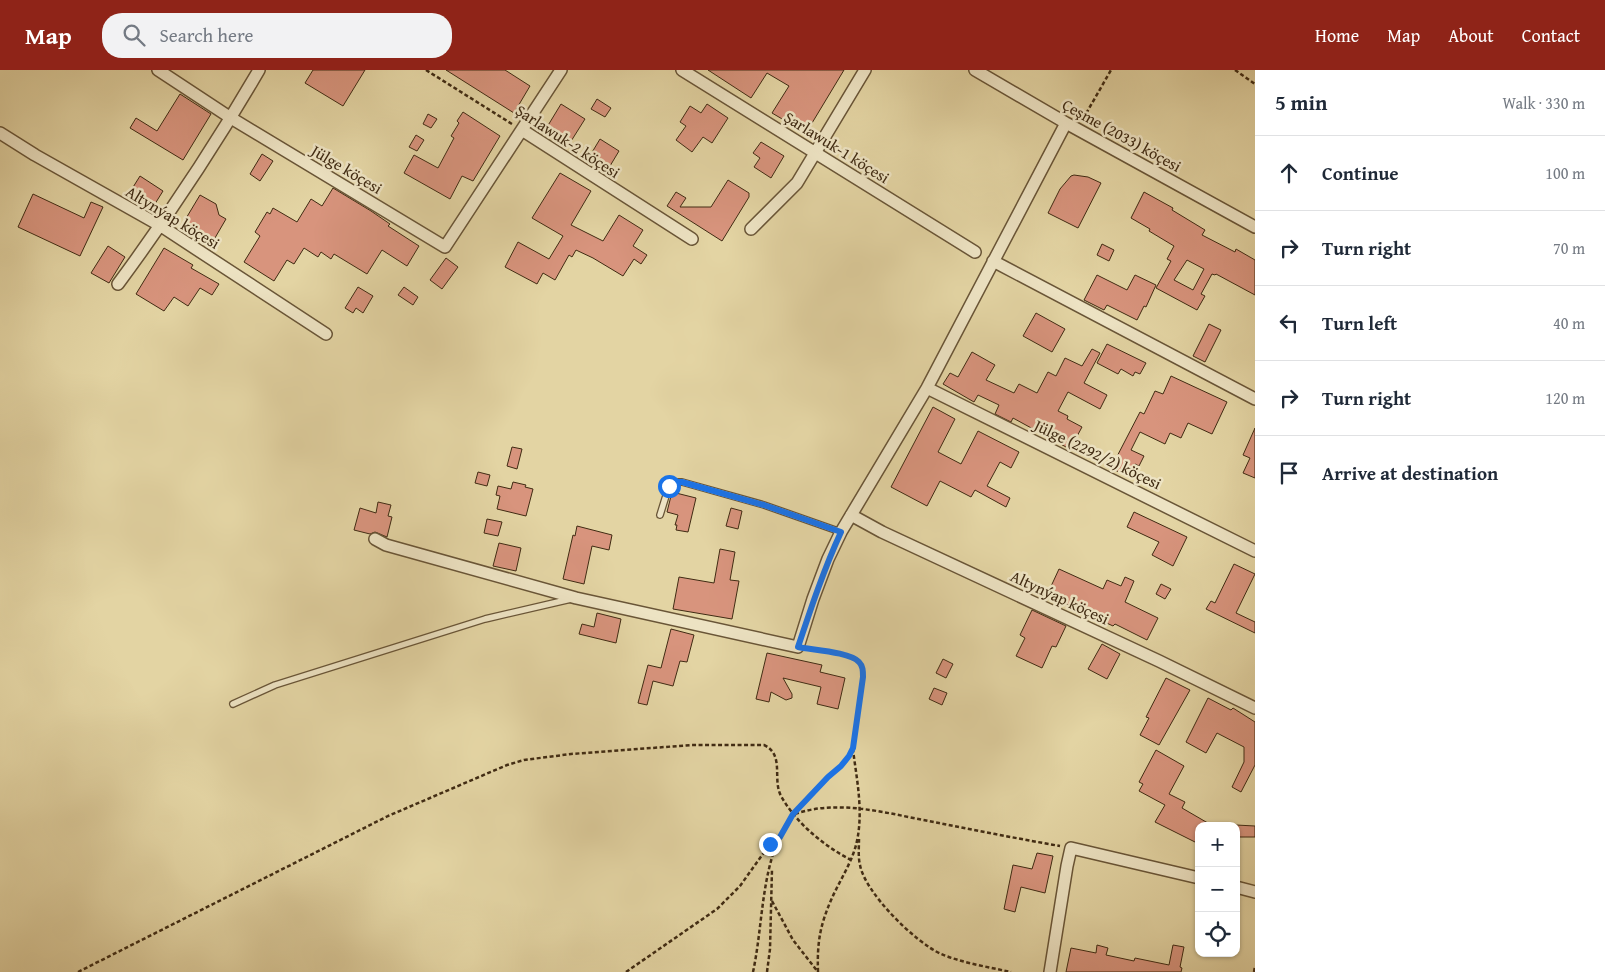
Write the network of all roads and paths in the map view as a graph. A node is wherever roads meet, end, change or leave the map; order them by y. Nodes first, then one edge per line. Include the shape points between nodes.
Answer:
1 (158, 70) edge
2 (259, 70) edge
3 (426, 70) edge
4 (560, 70) edge
5 (682, 70) edge
6 (865, 70) edge
7 (975, 70) edge
8 (1111, 70) edge
9 (1235, 70) edge
10 (1255, 84) edge
11 (231, 118) junction
12 (1066, 123) junction
13 (522, 130) junction
14 (1079, 130) junction
15 (0, 133) edge
16 (816, 152) junction
17 (161, 226) junction
18 (1255, 227) edge
19 (751, 229) dead end
20 (692, 239) dead end
21 (974, 252) dead end
22 (992, 261) junction
23 (118, 284) dead end
24 (326, 334) dead end
25 (927, 388) junction
26 (1255, 399) edge
27 (660, 515) dead end
28 (851, 515) junction
29 (841, 532) junction
30 (375, 539) dead end
31 (1255, 551) edge
32 (576, 598) junction
33 (798, 647) junction
34 (232, 704) dead end
35 (1255, 708) edge
36 (853, 748) junction
37 (860, 808) junction
38 (793, 814) junction
39 (860, 830) junction
40 (780, 837) junction
41 (1071, 848) junction
42 (851, 860) junction
43 (772, 862) junction
44 (1195, 877) edge
45 (1240, 888) edge
46 (1255, 892) edge
47 (771, 900) junction
48 (1255, 966) edge
49 (78, 972) edge
50 (626, 972) edge
51 (753, 972) edge
52 (767, 972) edge
53 (818, 972) edge
54 (1012, 972) edge
55 (1050, 972) edge
56 (1254, 972) edge

1 - 11 street, Jülge köçesi
2 - 11 street
3 - 13 path, Şarlawuk-2 köçesi
4 - 13 street
5 - 16 street, Şarlawuk-1 köçesi
6 - 16 street
7 - 12 street, Çeşme (2033) köçesi
8 - 14 path
9 - 10 path
11 - 13 street, Jülge köçesi via 446,247
11 - 17 street
12 - 14 street, Çeşme (2033) köçesi
12 - 22 street
13 - 20 street, Şarlawuk-2 köçesi
14 - 18 street, Çeşme (2033) köçesi
15 - 17 street, Altynýap köçesi
16 - 19 street via 797,183
16 - 21 street, Şarlawuk-1 köçesi
17 - 23 street
17 - 24 street, Altynýap köçesi
22 - 25 street
22 - 26 street
25 - 28 street
25 - 31 street, Jülge (2292/2) köçesi
27 - 29 lane via 669,486 682,482 764,505
28 - 29 street
28 - 35 street, Altynýap köçesi
29 - 33 street via 813,599
30 - 32 street via 386,545
32 - 33 street
32 - 34 lane via 485,619 275,685
33 - 36 path via 852,656 860,662 863,677
36 - 37 path
36 - 38 path via 841,766
37 - 38 path via 821,808
37 - 39 path
37 - 41 path
38 - 40 path
38 - 42 path via 836,853
38 - 49 path via 778,790 777,759 764,744 692,745 524,760 388,816
39 - 42 path
39 - 54 path via 860,866 874,893 899,922 940,953
40 - 43 path
40 - 50 path via 770,844 740,886 717,909
41 - 44 street
41 - 55 street
42 - 53 path via 821,929
43 - 47 path
43 - 51 path
45 - 46 street
47 - 52 path
47 - 53 path via 793,940
48 - 56 path

